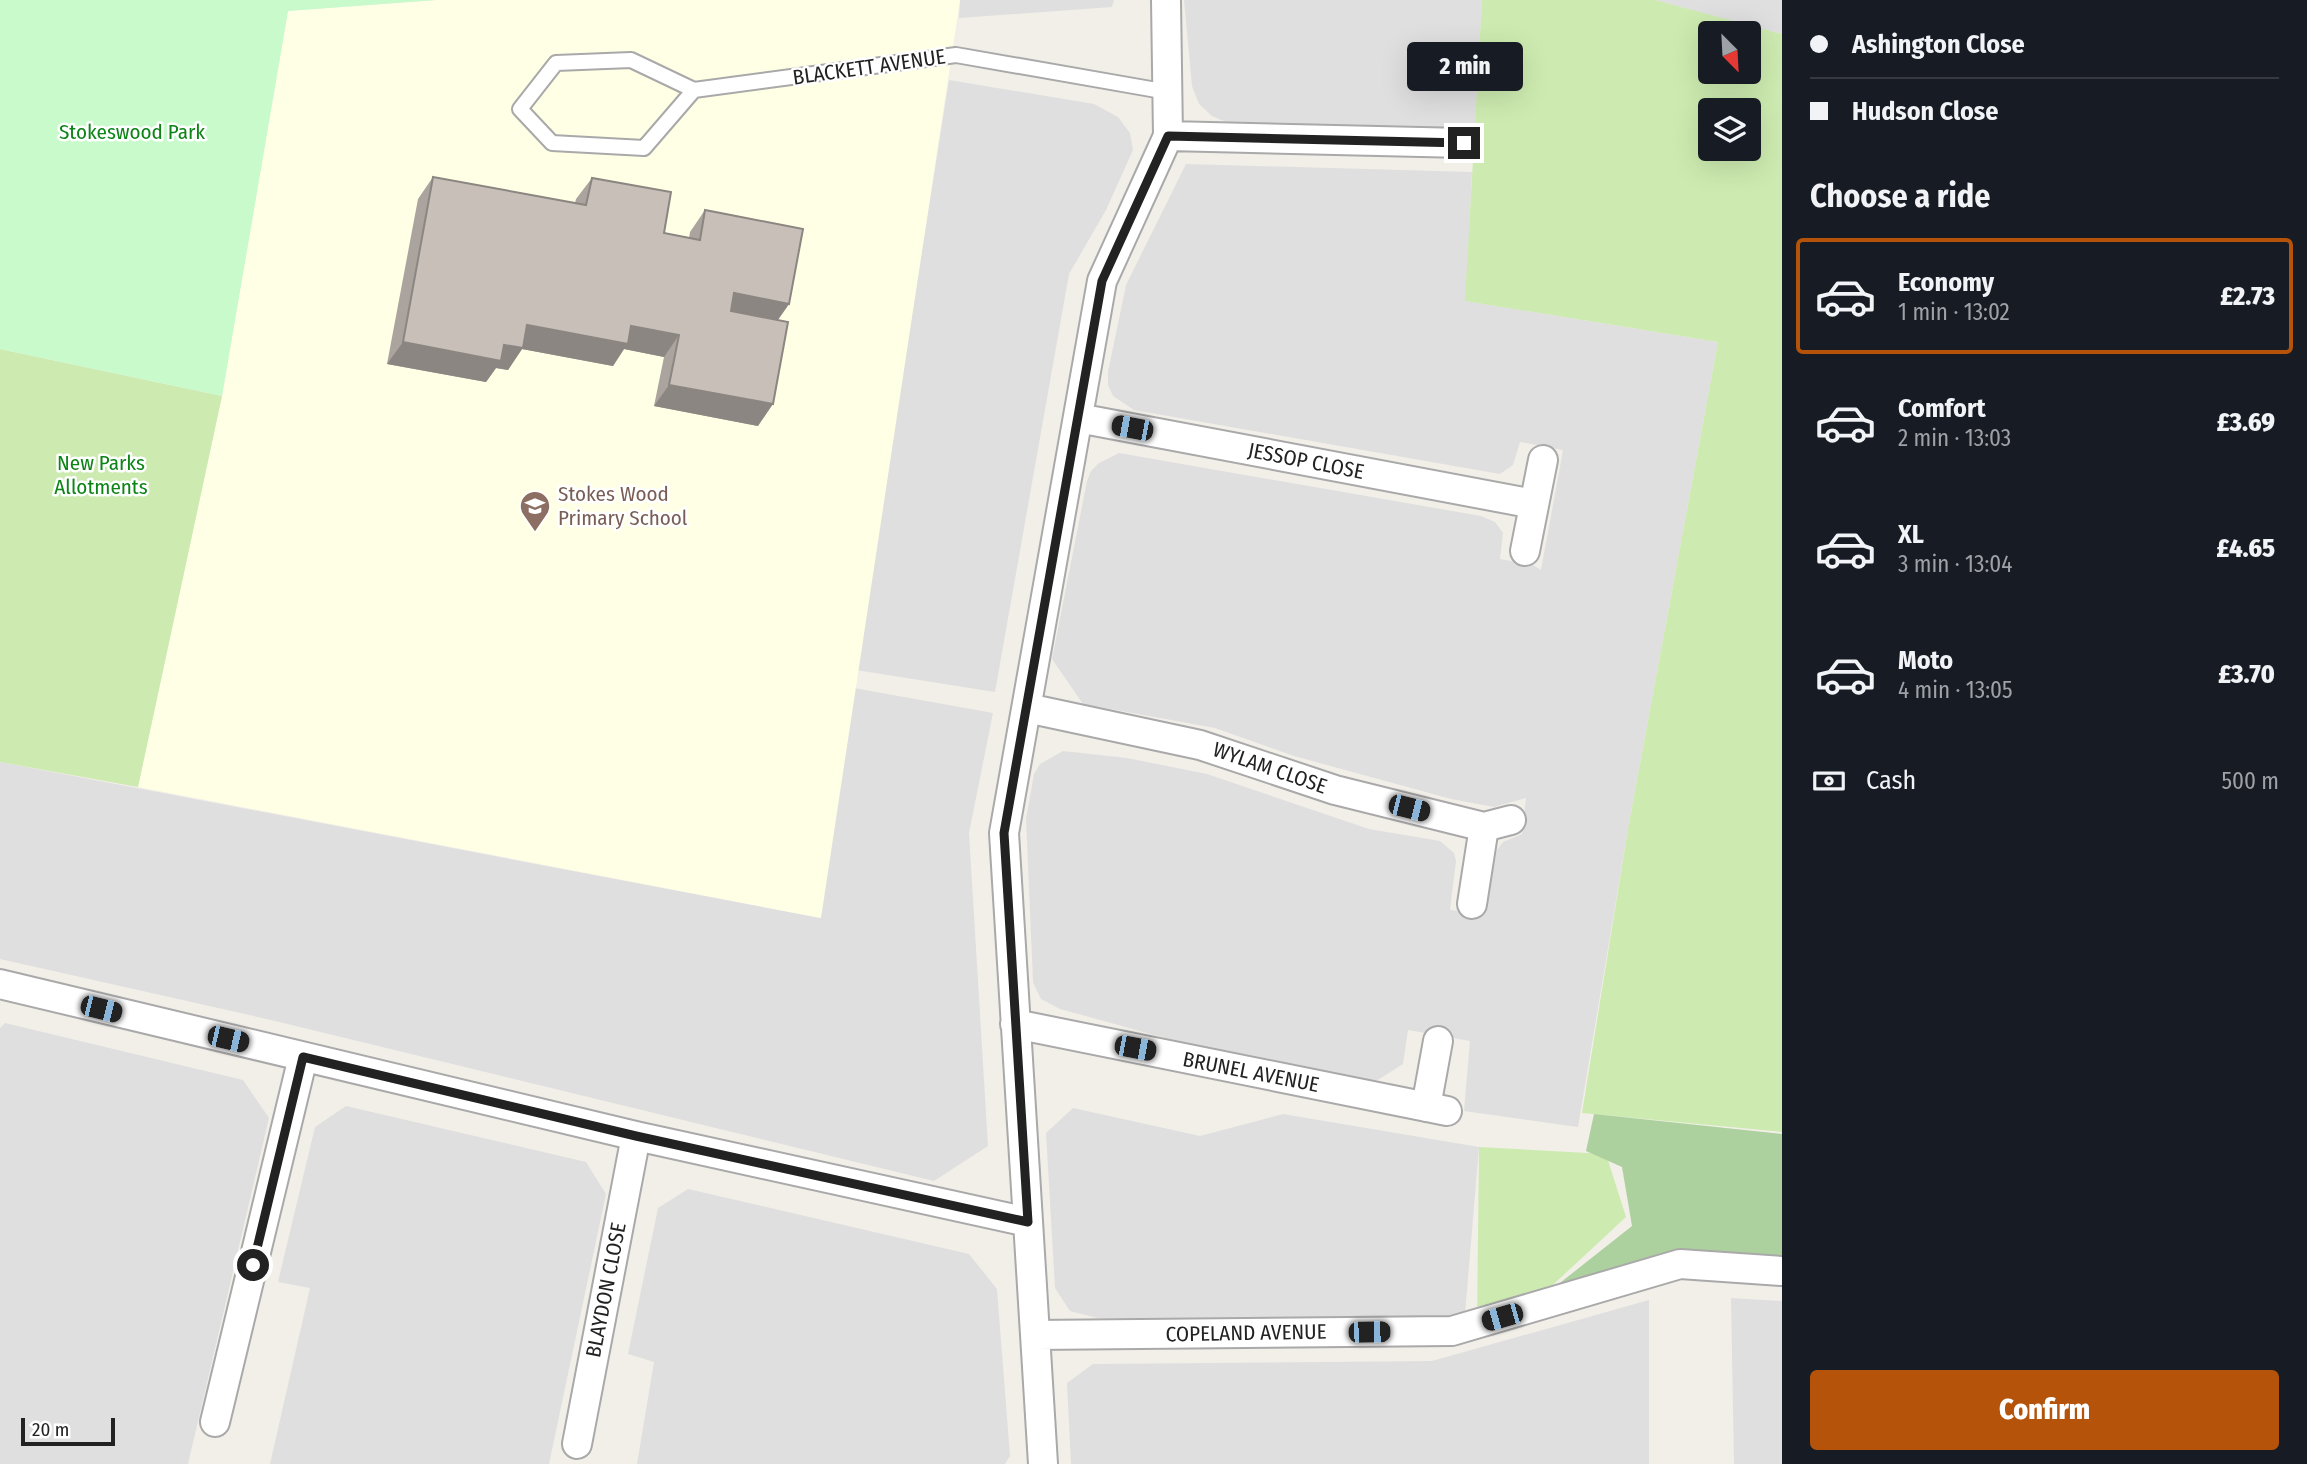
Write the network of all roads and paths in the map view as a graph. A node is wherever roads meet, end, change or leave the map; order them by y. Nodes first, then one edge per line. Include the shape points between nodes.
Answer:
1 (1166, 0) edge
2 (694, 90) junction
3 (1168, 92) junction
4 (1168, 136) junction
5 (1464, 143) dead end
6 (1078, 418) junction
7 (1543, 460) dead end
8 (1534, 504) junction
9 (1525, 551) dead end
10 (1027, 708) junction
11 (1472, 904) dead end
12 (0, 984) edge
13 (1015, 1024) junction
14 (1438, 1041) dead end
15 (303, 1057) junction
16 (636, 1136) junction
17 (1028, 1222) junction
18 (1782, 1271) edge
19 (1035, 1335) junction
20 (215, 1422) dead end
21 (577, 1444) dead end
22 (1042, 1464) edge

1 - 3 street
2 - 2 lane via 644,148 552,143 520,109 556,63 631,60
2 - 3 lane, BLACKETT AVENUE via 956,55
3 - 4 street
4 - 5 street
4 - 6 street via 1102,281
6 - 8 street, JESSOP CLOSE
6 - 10 street
7 - 8 street
8 - 9 street
10 - 11 street, WYLAM CLOSE via 1200,745 1335,790 1498,823
10 - 13 street via 1004,833
12 - 15 street
13 - 14 street, BRUNEL AVENUE via 1437,1109
13 - 17 street
15 - 16 street
15 - 20 street
16 - 17 street
16 - 21 street, BLAYDON CLOSE
17 - 19 street
18 - 19 street, COPELAND AVENUE via 1680,1264 1452,1331
19 - 22 street

